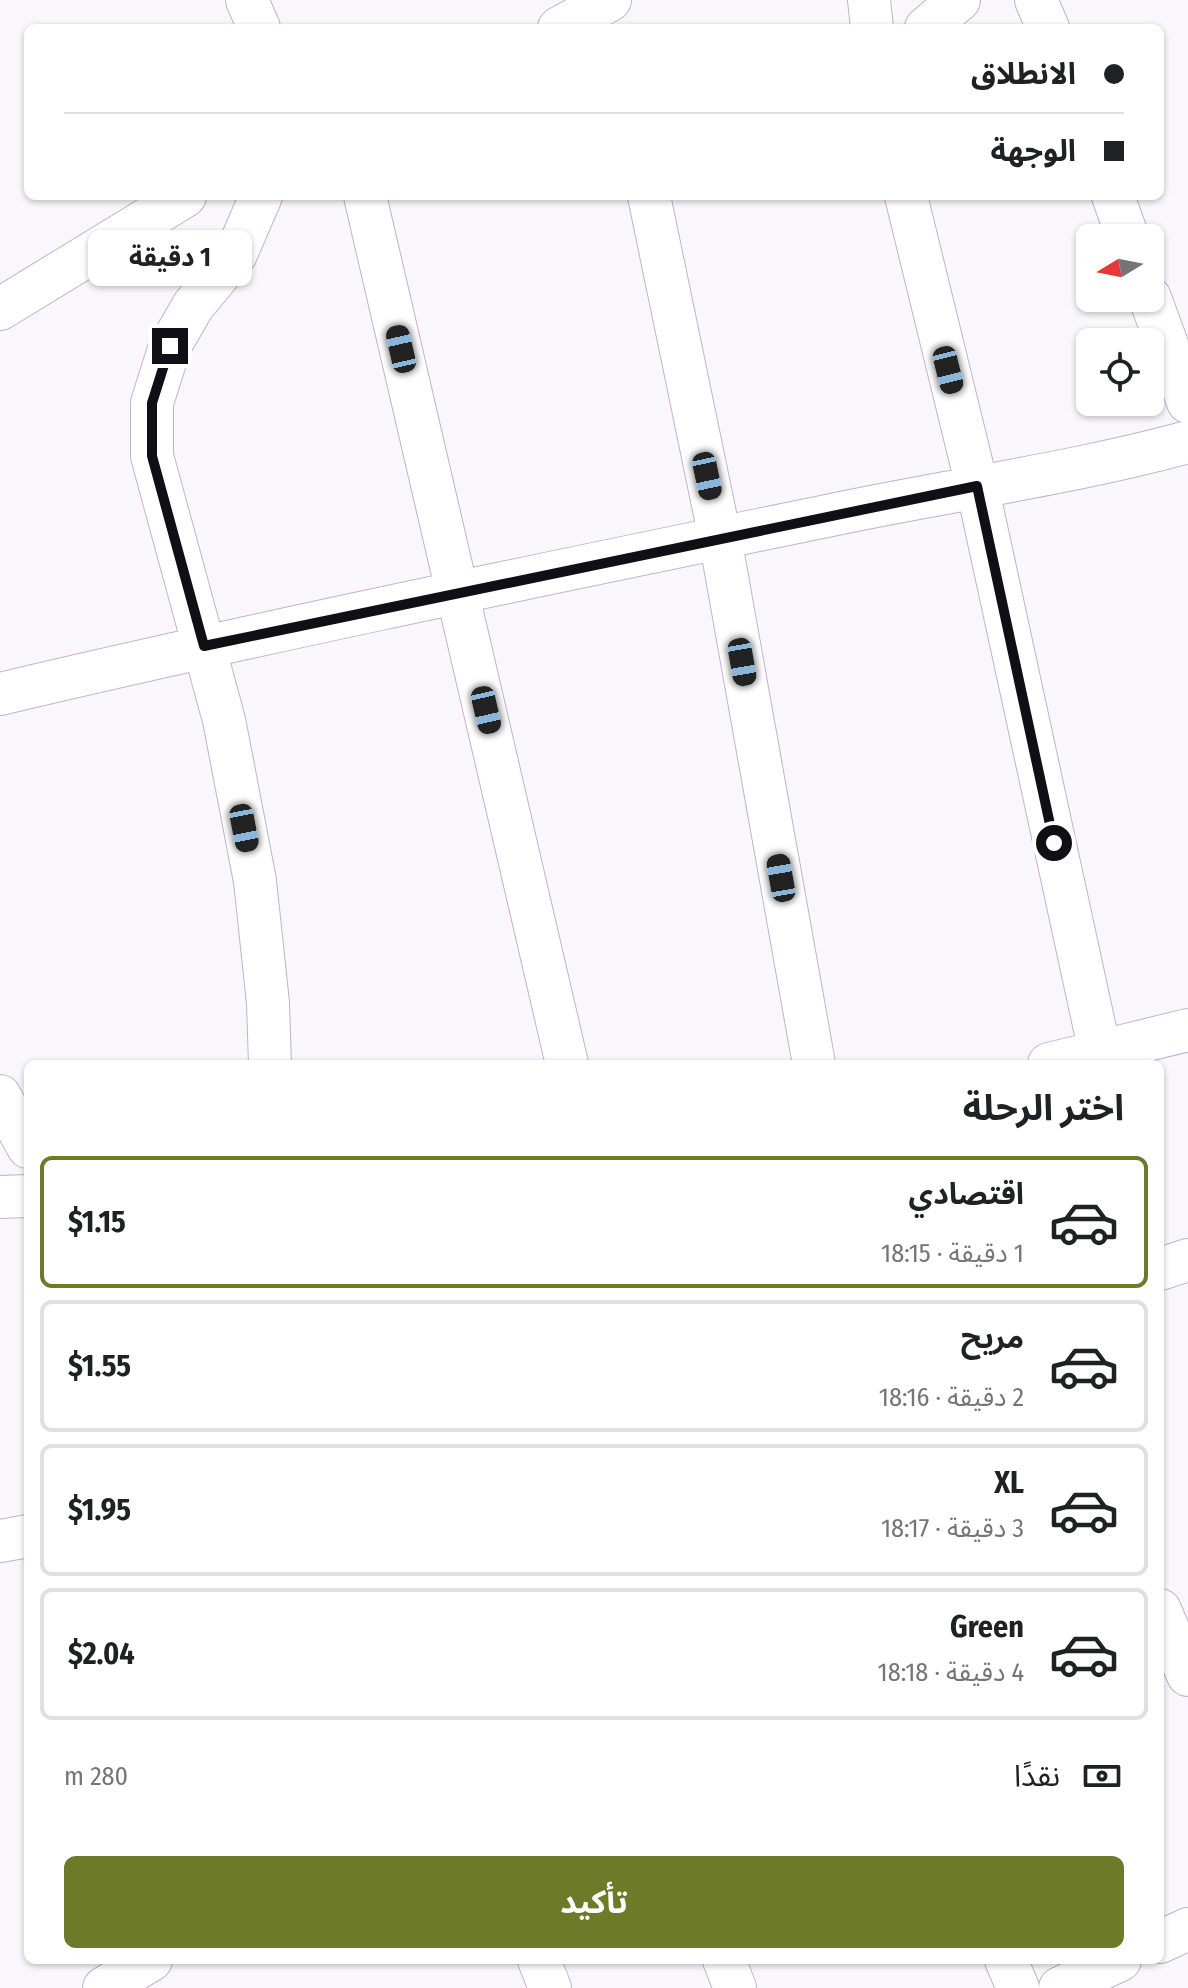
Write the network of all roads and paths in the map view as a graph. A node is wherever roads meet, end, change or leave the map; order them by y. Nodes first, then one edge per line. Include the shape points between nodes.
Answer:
1 (247, 0) edge
2 (869, 0) edge
3 (959, 0) edge
4 (1036, 0) edge
5 (609, 8) edge
6 (257, 24) edge
7 (569, 24) edge
8 (872, 24) edge
9 (931, 24) edge
10 (1046, 24) edge
11 (178, 200) edge
12 (259, 200) edge
13 (366, 200) edge
14 (650, 200) edge
15 (907, 200) edge
16 (1114, 200) edge
17 (1123, 224) edge
18 (3, 296) edge
19 (1155, 312) edge
20 (1188, 402) edge
21 (1188, 442) edge
22 (977, 486) junction
23 (720, 538) junction
24 (459, 593) junction
25 (204, 646) junction
26 (0, 694) edge
27 (1188, 1030) edge
28 (1100, 1052) junction
29 (270, 1060) edge
30 (566, 1060) edge
31 (813, 1060) edge
32 (1066, 1060) edge
33 (0, 1096) edge
34 (24, 1140) edge
35 (24, 1196) edge
36 (0, 1197) edge
37 (1188, 1260) edge
38 (1164, 1268) edge
39 (24, 1537) edge
40 (0, 1541) edge
41 (1164, 1619) edge
42 (1188, 1675) edge
43 (1188, 1929) edge
44 (1164, 1940) edge
45 (144, 1964) edge
46 (541, 1964) edge
47 (726, 1964) edge
48 (1008, 1964) edge
49 (1111, 1964) edge
50 (104, 1988) edge
51 (550, 1988) edge
52 (735, 1988) edge
53 (1018, 1988) edge
54 (1060, 1988) edge

1 - 6 street
2 - 8 street
3 - 9 street
4 - 10 street
5 - 7 street
11 - 18 street
12 - 25 street via 236,254 193,306 170,346 152,403 152,456
13 - 24 street
14 - 23 street
15 - 22 street
16 - 17 street
19 - 20 street
21 - 22 street
22 - 23 street
22 - 28 street
23 - 24 street
23 - 31 street
24 - 25 street
24 - 30 street
25 - 26 street
25 - 29 street via 255,881
27 - 28 street
28 - 32 street
33 - 34 street
35 - 36 street
37 - 38 street
39 - 40 street
41 - 42 street
43 - 44 street
45 - 50 street
46 - 51 street
47 - 52 street
48 - 53 street
49 - 54 street

